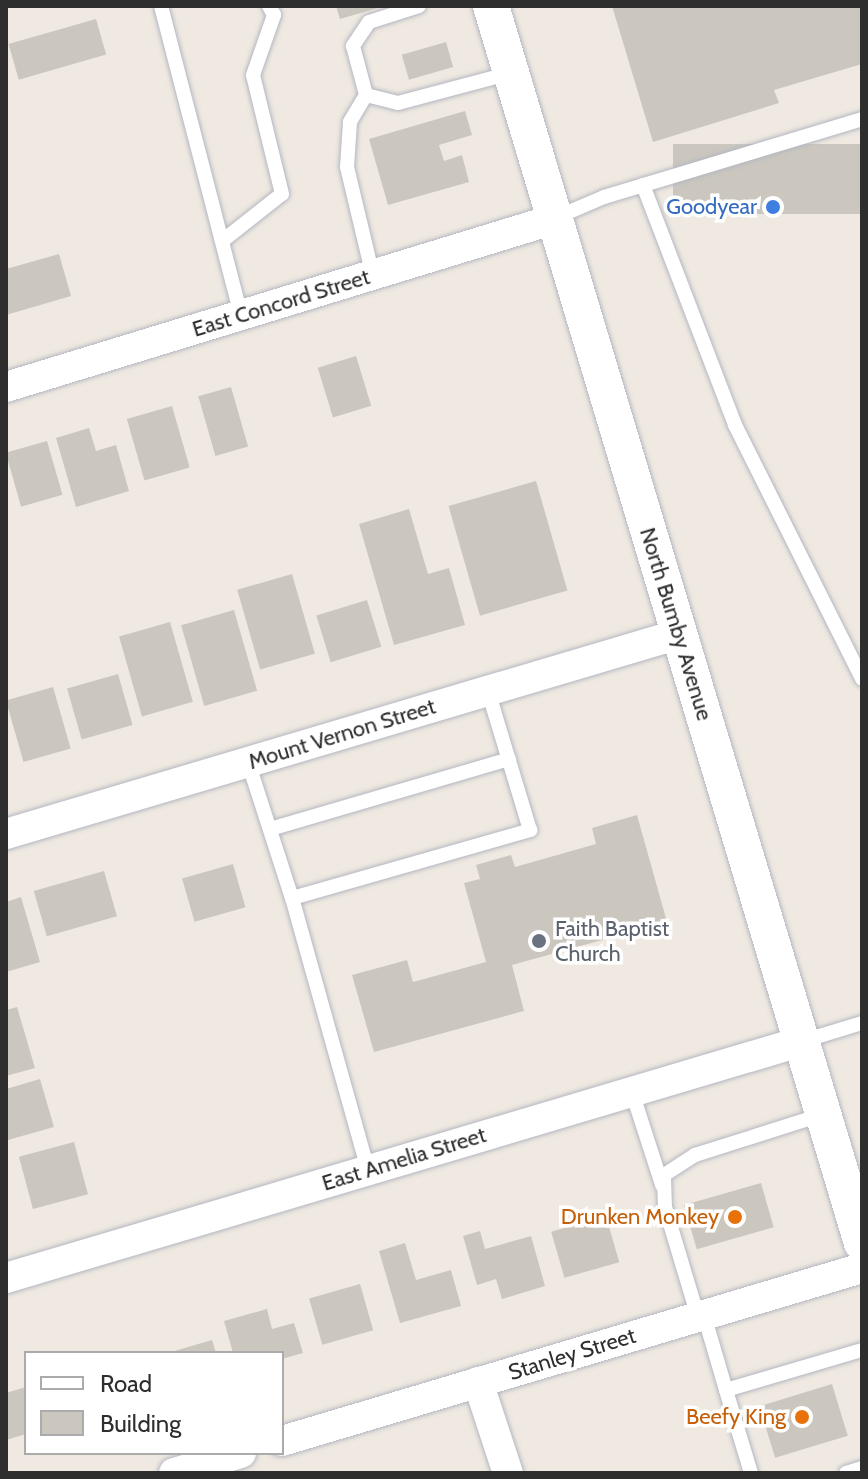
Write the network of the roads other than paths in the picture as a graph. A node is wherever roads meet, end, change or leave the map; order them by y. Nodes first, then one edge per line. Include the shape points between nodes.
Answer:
1 (161, 6) edge
2 (269, 6) edge
3 (419, 6) edge
4 (491, 6) edge
5 (511, 73) junction
6 (366, 95) junction
7 (862, 119) edge
8 (643, 185) junction
9 (555, 219) junction
10 (226, 238) junction
11 (373, 276) junction
12 (241, 315) junction
13 (6, 387) edge
14 (679, 634) junction
15 (862, 679) edge
16 (488, 691) junction
17 (509, 759) junction
18 (248, 762) junction
19 (270, 829) junction
20 (6, 834) edge
21 (292, 898) junction
22 (862, 1023) edge
23 (803, 1041) junction
24 (632, 1092) junction
25 (824, 1114) junction
26 (368, 1170) junction
27 (662, 1185) junction
28 (862, 1243) edge
29 (862, 1268) edge
30 (6, 1278) edge
31 (701, 1316) junction
32 (862, 1350) edge
33 (478, 1382) junction
34 (726, 1390) junction
35 (284, 1440) edge
36 (234, 1455) edge
37 (862, 1468) edge
38 (174, 1473) edge
39 (508, 1473) edge
40 (751, 1473) edge
41 (846, 1473) edge

1 - 10 lane
2 - 10 lane via 274,15 253,75 282,194
3 - 6 lane via 369,22 353,46
4 - 5 street, North Bumby Avenue
5 - 6 lane via 398,103
5 - 9 street, North Bumby Avenue
6 - 11 lane via 350,122 347,167
7 - 8 lane
8 - 9 lane
8 - 15 lane via 735,425
9 - 11 street, East Concord Street
9 - 14 street, North Bumby Avenue
10 - 12 lane
11 - 12 street, East Concord Street
12 - 13 street, East Concord Street
14 - 16 street, Mount Vernon Street
14 - 23 street, North Bumby Avenue
16 - 17 lane
16 - 18 street, Mount Vernon Street
17 - 19 lane
17 - 21 lane via 530,830
18 - 19 lane
18 - 20 street, Mount Vernon Street
19 - 21 lane
21 - 26 lane
22 - 23 lane
23 - 24 street, East Amelia Street
23 - 25 street, North Bumby Avenue
24 - 26 street, East Amelia Street
24 - 27 lane
25 - 27 lane via 695,1155 668,1168
25 - 28 street, North Bumby Avenue
26 - 30 street, East Amelia Street
27 - 31 lane
29 - 31 street, Stanley Street
31 - 33 street, Stanley Street
31 - 34 lane
32 - 34 lane
33 - 35 street, Stanley Street
33 - 39 street
34 - 40 lane
36 - 38 street
37 - 41 lane

